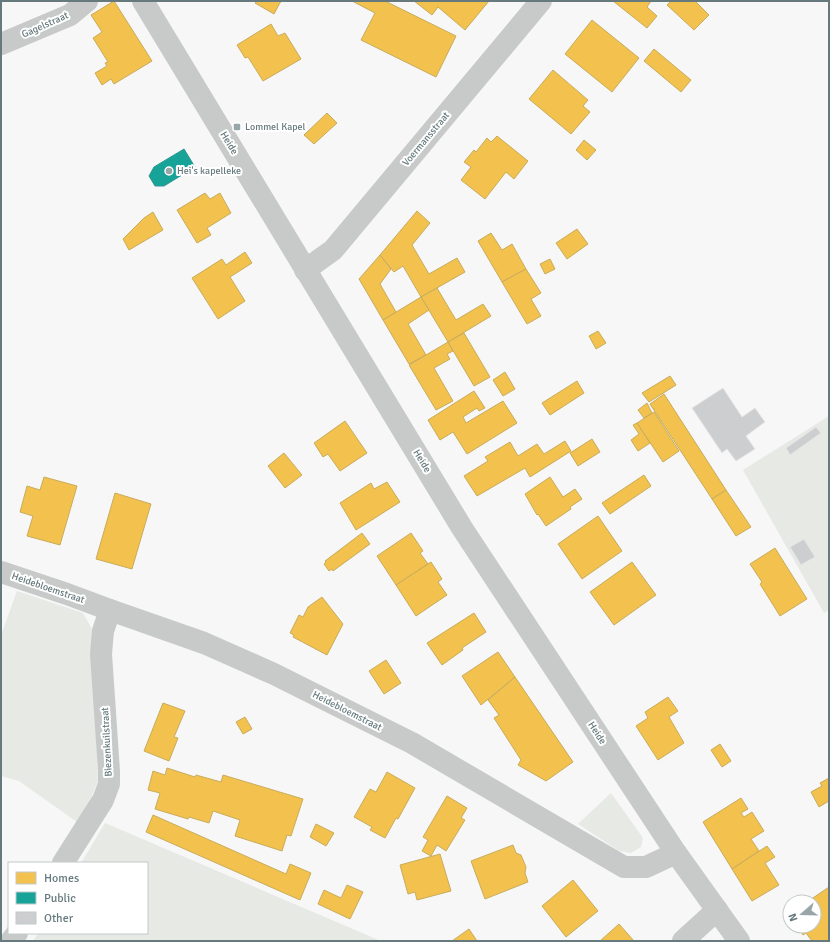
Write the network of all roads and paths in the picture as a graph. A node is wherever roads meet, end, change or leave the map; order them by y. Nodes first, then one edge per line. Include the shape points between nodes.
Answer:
1 (87, 1) edge
2 (143, 1) edge
3 (541, 1) edge
4 (1, 44) edge
5 (306, 270) junction
6 (1, 572) edge
7 (110, 610) junction
8 (676, 853) junction
9 (64, 862) edge
10 (717, 910) junction
11 (683, 941) edge
12 (739, 941) edge

1 - 4 street, Gagelstraat via 70,15
2 - 5 street, Heide
3 - 5 street, Voermansstraat via 333,250
5 - 8 street, Heide via 462,528
6 - 7 street, Heidebloemstraat
7 - 8 street, Heidebloemstraat via 204,643 274,674 412,744 624,866 646,867
7 - 9 street, Biezenkuilstraat via 103,631 101,654 108,784 103,800
8 - 10 street, Heide
10 - 11 street
10 - 12 street, Heide

